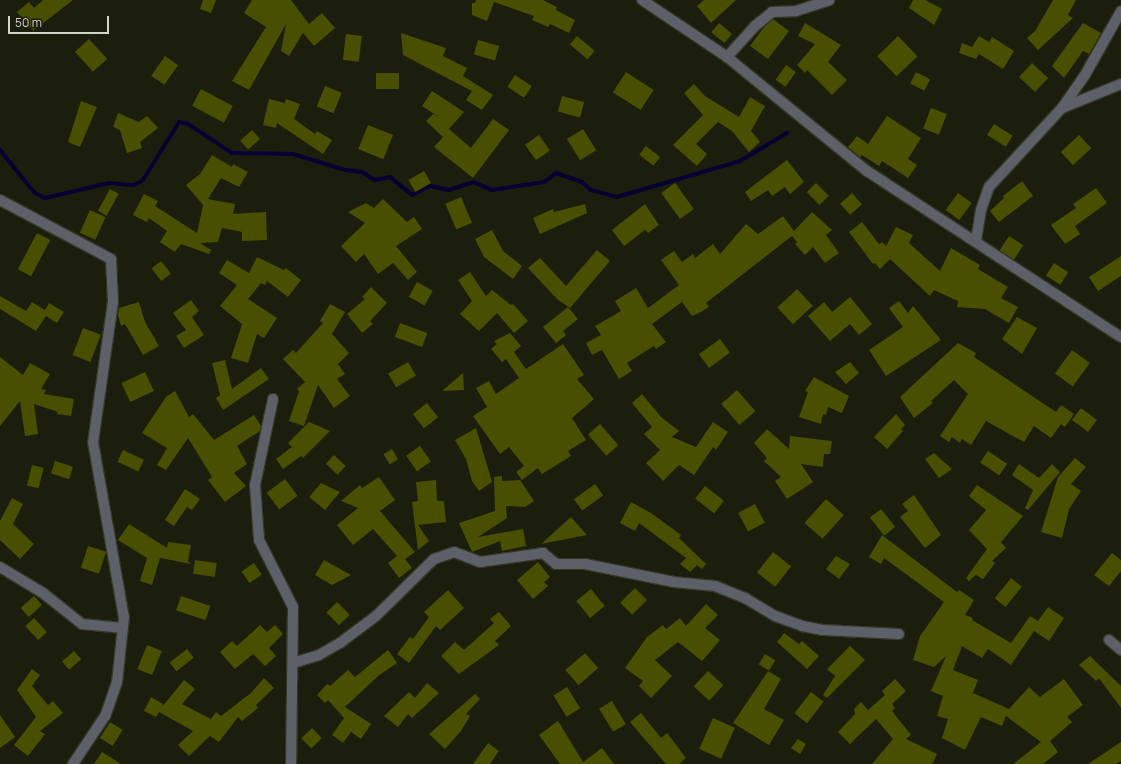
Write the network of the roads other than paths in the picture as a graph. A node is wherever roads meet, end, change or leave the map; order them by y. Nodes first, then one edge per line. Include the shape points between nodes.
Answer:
1 (642, 0) edge
2 (829, 0) edge
3 (1121, 11) edge
4 (727, 57) junction
5 (1121, 84) edge
6 (1062, 108) junction
7 (0, 200) edge
8 (976, 241) junction
9 (1121, 338) edge
10 (273, 399) dead end
11 (0, 567) edge
12 (123, 628) junction
13 (899, 634) dead end
14 (1109, 640) dead end
15 (1121, 650) edge
16 (292, 663) junction
17 (73, 764) edge
18 (292, 764) edge

1 - 4 street
2 - 4 street via 796,10 772,12 754,26
3 - 6 street via 1085,75
4 - 8 street via 867,171
5 - 6 street
6 - 8 street via 989,187 981,210
7 - 12 street via 110,259 113,302 92,442 124,617
8 - 9 street
10 - 16 street via 255,484 257,524 259,540 293,607
11 - 12 street via 43,593 82,624
12 - 17 street via 117,682 105,716
13 - 16 street via 823,630 802,626 775,616 745,598 715,586 674,582 585,564 556,564 543,553 480,562 454,552 434,559 376,616 340,643 319,655
14 - 15 street
16 - 18 street

